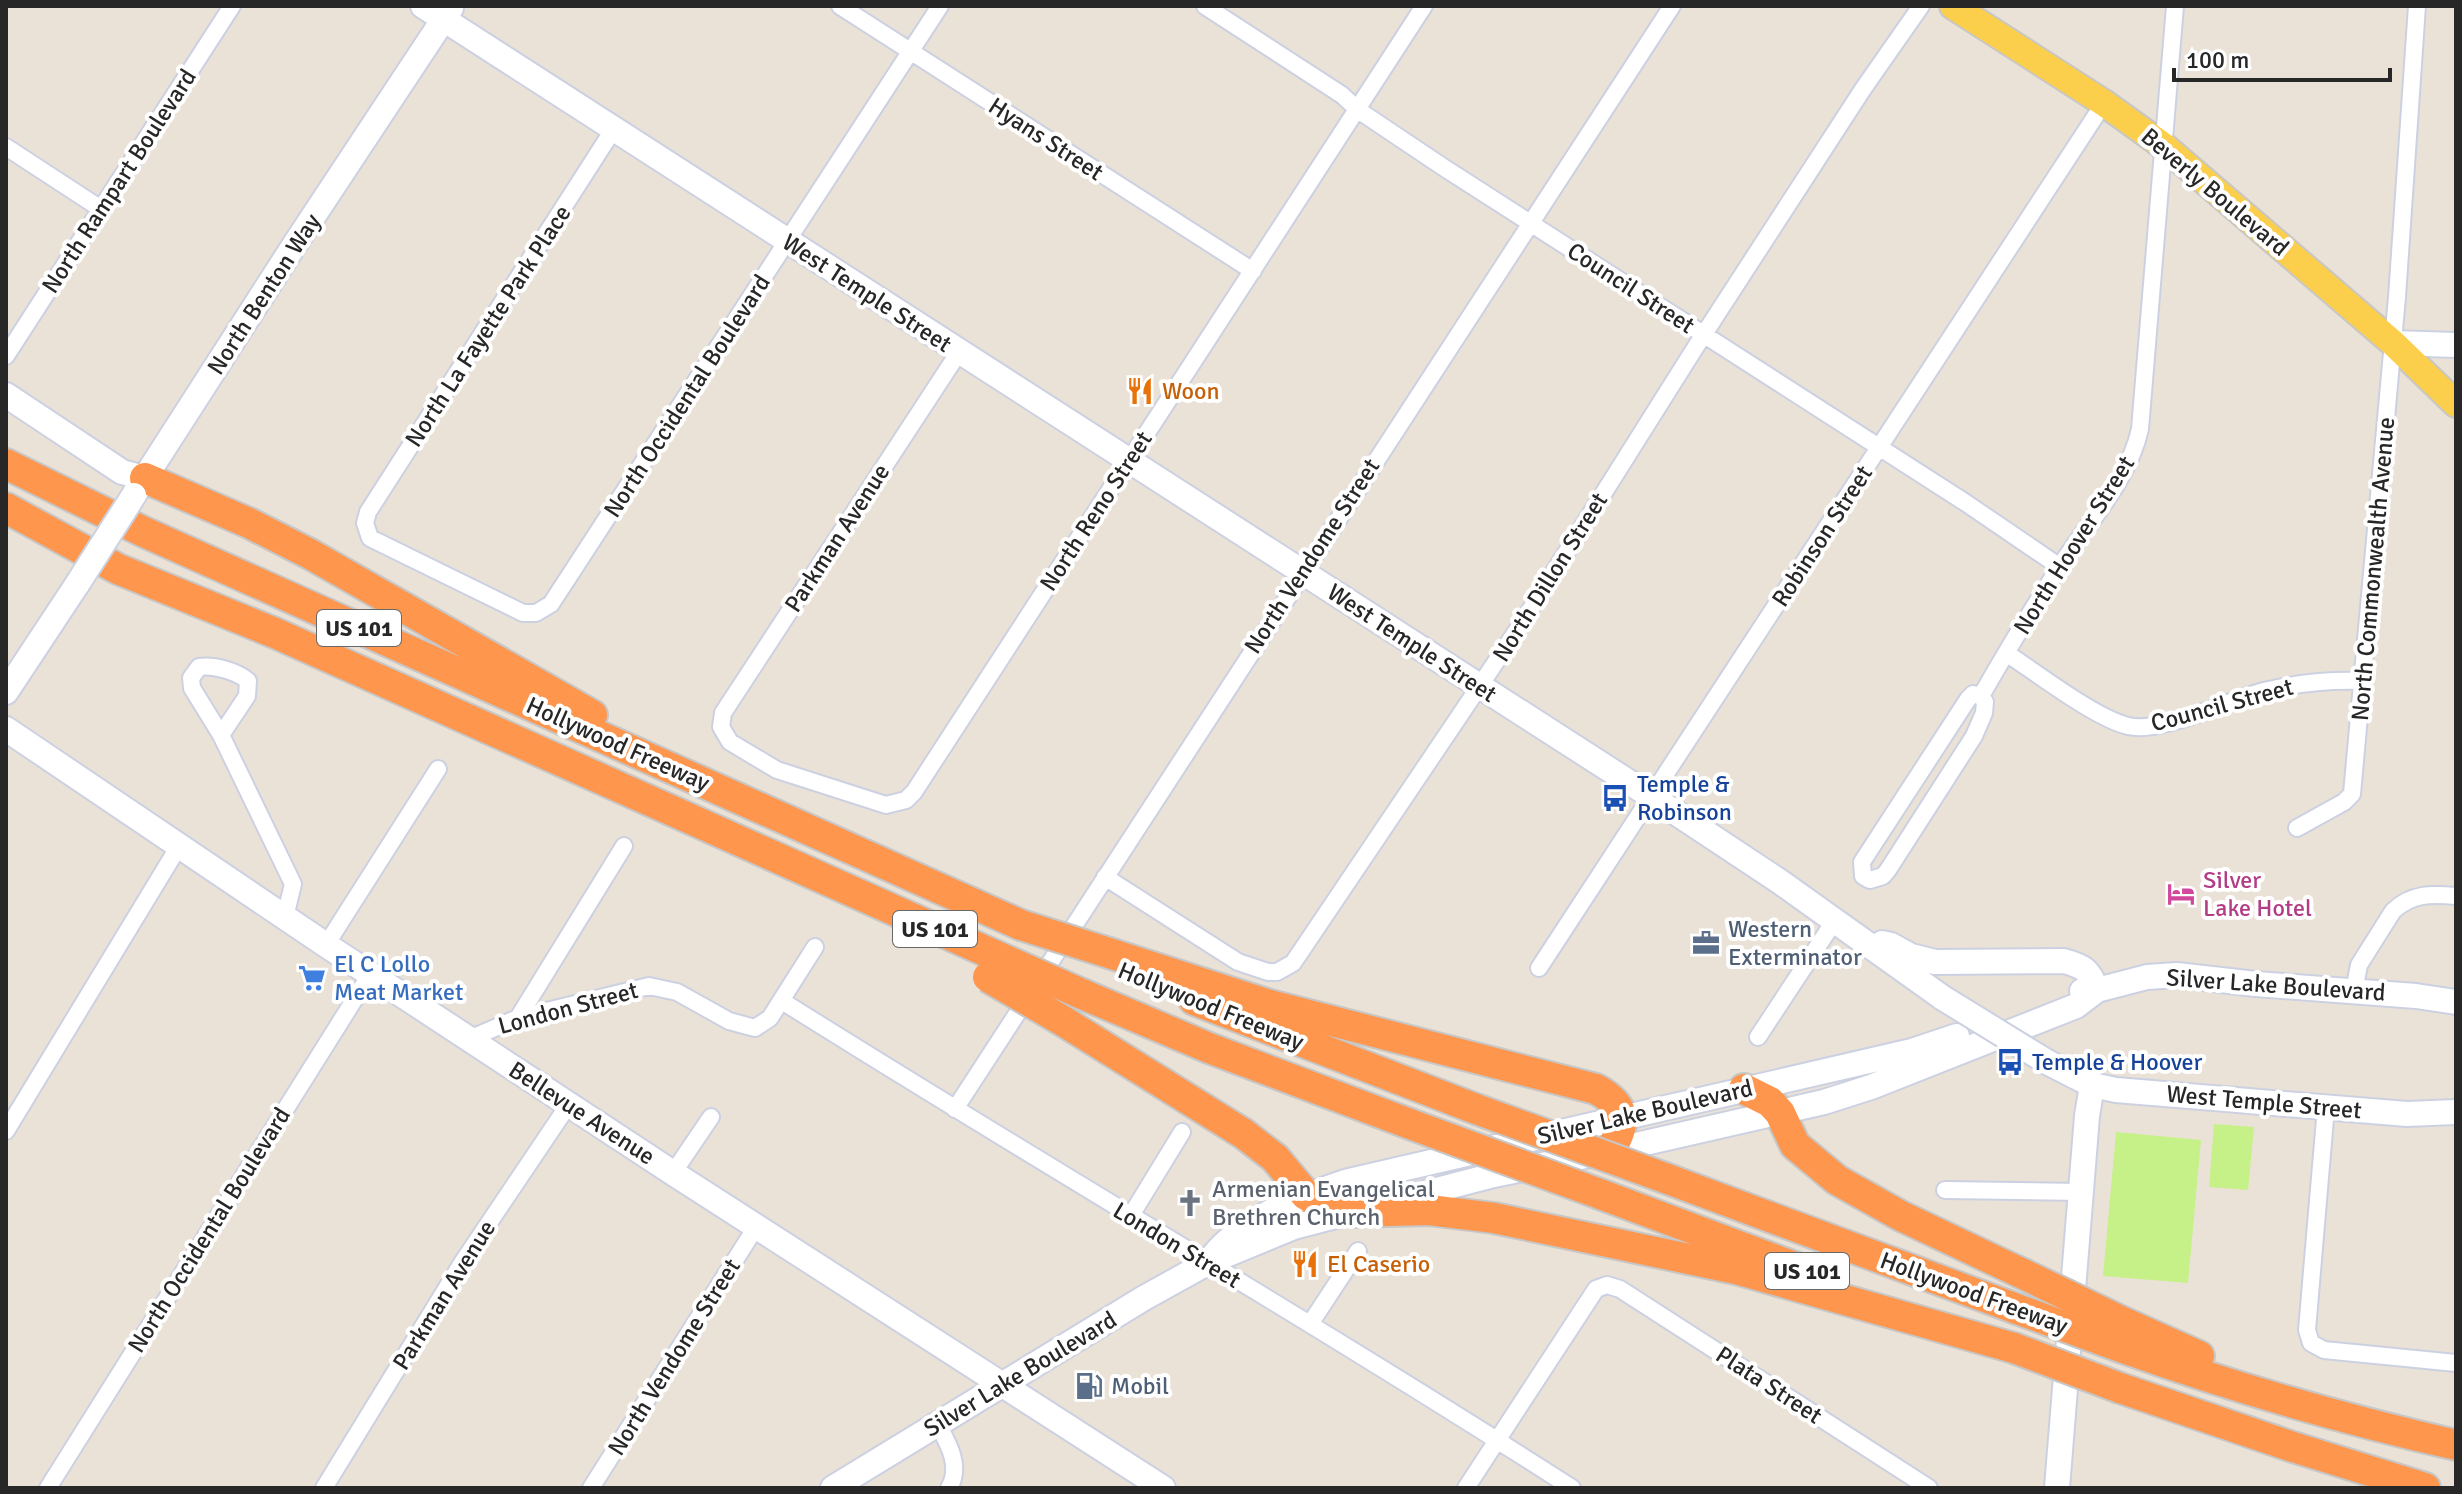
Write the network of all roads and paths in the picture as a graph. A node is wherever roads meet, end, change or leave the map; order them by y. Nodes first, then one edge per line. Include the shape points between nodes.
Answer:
1 (232, 6) edge
2 (423, 6) edge
3 (840, 6) edge
4 (940, 6) edge
5 (1205, 6) edge
6 (1424, 6) edge
7 (1672, 6) edge
8 (1921, 6) edge
9 (1953, 6) edge
10 (2175, 6) edge
11 (2417, 6) edge
12 (448, 13) edge
13 (910, 52) junction
14 (2104, 103) junction
15 (1358, 110) junction
16 (613, 130) junction
17 (6, 147) edge
18 (2165, 147) junction
19 (101, 209) junction
20 (1530, 223) junction
21 (788, 242) junction
22 (1253, 271) junction
23 (1704, 335) junction
24 (2393, 343) junction
25 (2456, 345) edge
26 (959, 352) junction
27 (6, 356) edge
28 (6, 395) edge
29 (2456, 404) edge
30 (1878, 448) junction
31 (1130, 460) junction
32 (6, 464) edge
33 (140, 486) junction
34 (6, 508) edge
35 (365, 523) joint
36 (6, 531) edge
37 (2060, 567) junction
38 (118, 569) junction
39 (1303, 573) junction
40 (2006, 653) junction
41 (2362, 681) junction
42 (1479, 687) junction
43 (6, 692) edge
44 (1981, 696) junction
45 (721, 727) joint
46 (6, 729) edge
47 (221, 735) dead end
48 (438, 769) dead end
49 (714, 787) junction
50 (1652, 797) junction
51 (2297, 828) dead end
52 (179, 846) junction
53 (624, 846) dead end
54 (1105, 877) junction
55 (2456, 896) edge
56 (285, 917) junction
57 (1835, 920) junction
58 (1862, 940) junction
59 (326, 945) junction
60 (815, 947) dead end
61 (1106, 958) junction
62 (994, 968) junction
63 (1539, 968) dead end
64 (371, 973) junction
65 (2097, 990) junction
66 (2354, 991) junction
67 (782, 1001) junction
68 (2456, 1002) edge
69 (518, 1018) junction
70 (1758, 1037) dead end
71 (469, 1039) junction
72 (2092, 1085) junction
73 (1744, 1089) junction
74 (569, 1104) junction
75 (2326, 1107) junction
76 (955, 1109) junction
77 (2456, 1112) edge
78 (1780, 1113) junction
79 (2407, 1114) junction
80 (711, 1117) dead end
81 (1622, 1118) junction
82 (2456, 1130) edge
83 (6, 1131) edge
84 (1182, 1132) dead end
85 (1610, 1151) junction
86 (673, 1173) junction
87 (1945, 1190) dead end
88 (2081, 1192) junction
89 (1306, 1195) junction
90 (1347, 1212) junction
91 (1130, 1217) junction
92 (756, 1227) junction
93 (1358, 1251) dead end
94 (1209, 1262) junction
95 (1310, 1324) junction
96 (2124, 1336) junction
97 (2014, 1348) junction
98 (2456, 1363) edge
99 (1003, 1385) junction
100 (937, 1423) junction
101 (2381, 1427) junction
102 (2456, 1434) edge
103 (1498, 1440) junction
104 (2456, 1445) edge
105 (48, 1488) edge
106 (324, 1488) edge
107 (591, 1488) edge
108 (833, 1488) edge
109 (949, 1488) edge
110 (1163, 1488) edge
111 (1466, 1488) edge
112 (1572, 1488) edge
113 (1929, 1488) edge
114 (2057, 1488) edge
115 (2425, 1488) edge

1 - 19 street, North Rampart Boulevard
2 - 12 main road, West Temple Street
3 - 13 street, Hyans Street
4 - 13 street, North Occidental Boulevard
5 - 15 street, Council Street
6 - 15 street, North Reno Street
7 - 20 street, North Vendome Street
8 - 23 street, North Dillon Street
9 - 14 main road, Beverly Boulevard
10 - 18 street, North Hoover Street
11 - 24 street, North Commonwealth Avenue
12 - 16 main road, West Temple Street
12 - 33 main road, North Benton Way
13 - 21 street, North Occidental Boulevard
13 - 22 street, Hyans Street
14 - 18 main road, Beverly Boulevard
14 - 30 street, Robinson Street
15 - 20 street, Council Street
15 - 22 street, North Reno Street
16 - 21 main road, West Temple Street
16 - 35 street, North La Fayette Park Place
17 - 19 street
18 - 24 main road, Beverly Boulevard
18 - 37 street, North Hoover Street via 2136,446
19 - 27 street, North Rampart Boulevard
20 - 23 street, Council Street
20 - 39 street, North Vendome Street
21 - 26 main road, West Temple Street
21 - 35 street, North Occidental Boulevard via 542,611 517,611 370,538
22 - 31 street, North Reno Street
23 - 30 street, Council Street
23 - 42 street, North Dillon Street
24 - 25 main road
24 - 29 main road, Beverly Boulevard
24 - 41 street, North Commonwealth Avenue
26 - 31 main road, West Temple Street
26 - 45 street, Parkman Avenue via 723,713
28 - 33 main road
30 - 37 street, Council Street
30 - 50 street, Robinson Street
31 - 39 main road, West Temple Street
31 - 45 street, North Reno Street via 906,800 886,805 777,770 730,742
32 - 49 highway, Hollywood Freeway / US 101 via 144,532
33 - 43 main road, North Benton Way, bridge
33 - 49 highway via 249,523 310,554
34 - 38 highway, Hollywood Freeway / US 101
36 - 38 highway via 69,561
37 - 40 street, North Hoover Street
38 - 62 highway, Hollywood Freeway / US 101 via 275,633 869,901
39 - 42 main road, West Temple Street
39 - 54 street, North Vendome Street
40 - 41 street, Council Street via 2115,722 2142,727 2264,691
40 - 44 street, North Hoover Street
41 - 51 street, North Commonwealth Avenue via 2352,794
42 - 50 main road, West Temple Street
42 - 54 street, North Dillon Street via 1301,955 1286,969 1268,972 1238,962
44 - 44 street, North Hoover Street via 1968,699 1905,794 1862,862 1863,876 1877,879 1888,870 1974,736 1984,713
46 - 52 main road, Bellevue Avenue
47 - 56 street via 293,884
48 - 59 street
49 - 61 highway, Hollywood Freeway / US 101, bridge
50 - 57 main road, West Temple Street
50 - 63 street, Robinson Street
52 - 56 main road, Bellevue Avenue
52 - 83 street
53 - 69 street
54 - 76 street, North Vendome Street
55 - 66 street via 2412,897 2393,911 2359,965
56 - 59 main road, Bellevue Avenue
57 - 58 main road, West Temple Street
57 - 70 street
58 - 65 main road via 1935,962 2064,961 2089,972
58 - 72 main road, West Temple Street, bridge via 1943,998
59 - 64 main road, Bellevue Avenue
60 - 67 street
61 - 81 highway via 1581,1084 1609,1095
61 - 96 highway, Hollywood Freeway / US 101, bridge via 1236,1017 1476,1109 2017,1309
62 - 89 highway, bridge via 1063,1021 1244,1134 1275,1158
62 - 97 highway, Hollywood Freeway / US 101, bridge via 1082,994 1410,1124
64 - 71 main road, Bellevue Avenue
64 - 105 street, North Occidental Boulevard
65 - 66 main road, Silver Lake Boulevard via 2177,975
65 - 73 main road, Silver Lake Boulevard via 2067,993 1912,1051
65 - 78 main road, Silver Lake Boulevard via 2076,1006 1871,1087
66 - 68 main road, Silver Lake Boulevard
67 - 69 street, London Street via 766,1023 755,1028 741,1026 677,992 649,986
67 - 76 street, London Street
69 - 71 street, London Street
71 - 74 main road, Bellevue Avenue
72 - 75 main road, West Temple Street
72 - 88 main road
73 - 78 highway
73 - 81 main road, Silver Lake Boulevard
74 - 86 main road, Bellevue Avenue
74 - 106 street, Parkman Avenue via 462,1263
75 - 79 main road, West Temple Street
75 - 98 street via 2307,1330 2311,1343 2324,1350
76 - 91 street, London Street
77 - 79 main road, West Temple Street
78 - 85 main road, Silver Lake Boulevard
78 - 96 highway, bridge via 1795,1145 1837,1180 2019,1272
79 - 82 main road
80 - 86 street
81 - 85 highway
81 - 89 main road, Silver Lake Boulevard
84 - 91 street
85 - 90 main road, Silver Lake Boulevard
86 - 92 main road, Bellevue Avenue
87 - 88 street
88 - 114 main road
89 - 90 highway
89 - 94 main road, Silver Lake Boulevard via 1226,1240
90 - 94 main road, Silver Lake Boulevard
90 - 97 highway via 1450,1211 1524,1224 1736,1269
91 - 94 street, London Street
92 - 99 main road, Bellevue Avenue
92 - 107 street, North Vendome Street
93 - 95 street
94 - 95 street, London Street
94 - 99 main road, Silver Lake Boulevard
95 - 103 street, London Street
96 - 101 highway, Hollywood Freeway / US 101 via 2242,1389
97 - 115 highway, Hollywood Freeway / US 101, bridge
99 - 100 main road, Silver Lake Boulevard
99 - 110 main road, Bellevue Avenue
100 - 108 main road, Silver Lake Boulevard
100 - 109 street via 952,1450 955,1472
101 - 102 highway
101 - 104 highway, Hollywood Freeway / US 101
103 - 111 street
103 - 112 street, London Street
103 - 113 street, Plata Street via 1596,1289 1607,1285

